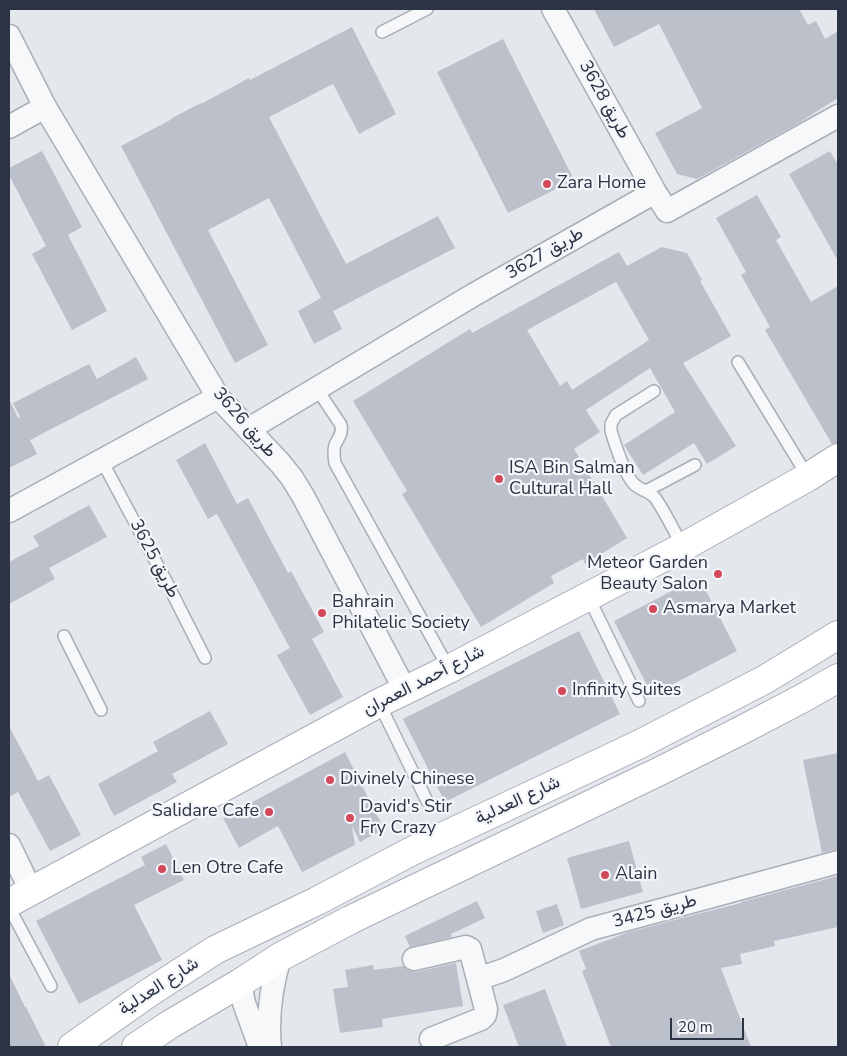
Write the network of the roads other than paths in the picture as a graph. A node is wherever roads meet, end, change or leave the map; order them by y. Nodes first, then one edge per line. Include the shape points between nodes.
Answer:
1 (427, 9) edge
2 (553, 9) edge
3 (382, 32) dead end
4 (9, 36) edge
5 (46, 107) junction
6 (838, 116) edge
7 (9, 128) edge
8 (655, 192) junction
9 (738, 362) dead end
10 (316, 388) junction
11 (654, 391) dead end
12 (218, 397) junction
13 (249, 429) junction
14 (838, 458) edge
15 (102, 461) junction
16 (695, 465) dead end
17 (808, 477) junction
18 (646, 491) junction
19 (9, 511) edge
20 (683, 547) junction
21 (588, 596) junction
22 (838, 635) edge
23 (64, 636) dead end
24 (205, 658) dead end
25 (449, 669) junction
26 (833, 684) edge
27 (405, 690) junction
28 (639, 701) dead end
29 (379, 703) junction
30 (101, 710) dead end
31 (427, 801) dead end
32 (9, 846) edge
33 (838, 862) edge
34 (20, 897) edge
35 (316, 901) junction
36 (9, 907) edge
37 (280, 958) junction
38 (414, 959) dead end
39 (478, 979) junction
40 (240, 983) junction
41 (51, 986) dead end
42 (443, 1039) edge
43 (72, 1047) edge
44 (136, 1047) edge
45 (260, 1047) edge
46 (270, 1047) edge

1 - 3 lane
2 - 8 street, طريق 3628
4 - 5 street, طريق 3626
5 - 7 street
5 - 12 street, طريق 3626
6 - 8 street via 667,211
8 - 10 street, طريق 3627
9 - 17 lane
10 - 13 street, طريق 3627
10 - 25 lane via 342,425 335,446 335,463
11 - 18 lane via 616,415 611,431 627,476
12 - 13 street, طريق 3626
12 - 15 street
13 - 27 street, طريق 3626 via 280,463 303,496
14 - 17 main road, شارع أحمد العمران
15 - 19 street
15 - 24 lane, طريق 3625
16 - 18 lane
17 - 20 main road, شارع أحمد العمران
18 - 20 lane via 655,498
20 - 21 main road, شارع أحمد العمران
21 - 25 main road, شارع أحمد العمران
21 - 28 lane
22 - 35 main road, شارع العدلية via 709,710 412,851
23 - 30 lane
25 - 27 main road, شارع أحمد العمران
26 - 37 main road, شارع العدلية via 350,920
27 - 29 main road, شارع أحمد العمران
29 - 31 lane
29 - 34 main road, شارع أحمد العمران
32 - 34 street
33 - 39 street, طريق 3425 via 591,929
35 - 40 main road via 309,916 290,934 249,960 243,967
35 - 43 main road, شارع العدلية via 215,950
36 - 41 lane
37 - 40 main road, شارع العدلية
37 - 46 street via 271,998
38 - 39 street via 466,947 471,951
39 - 42 street via 485,1015
40 - 44 main road, شارع العدلية
40 - 45 street

